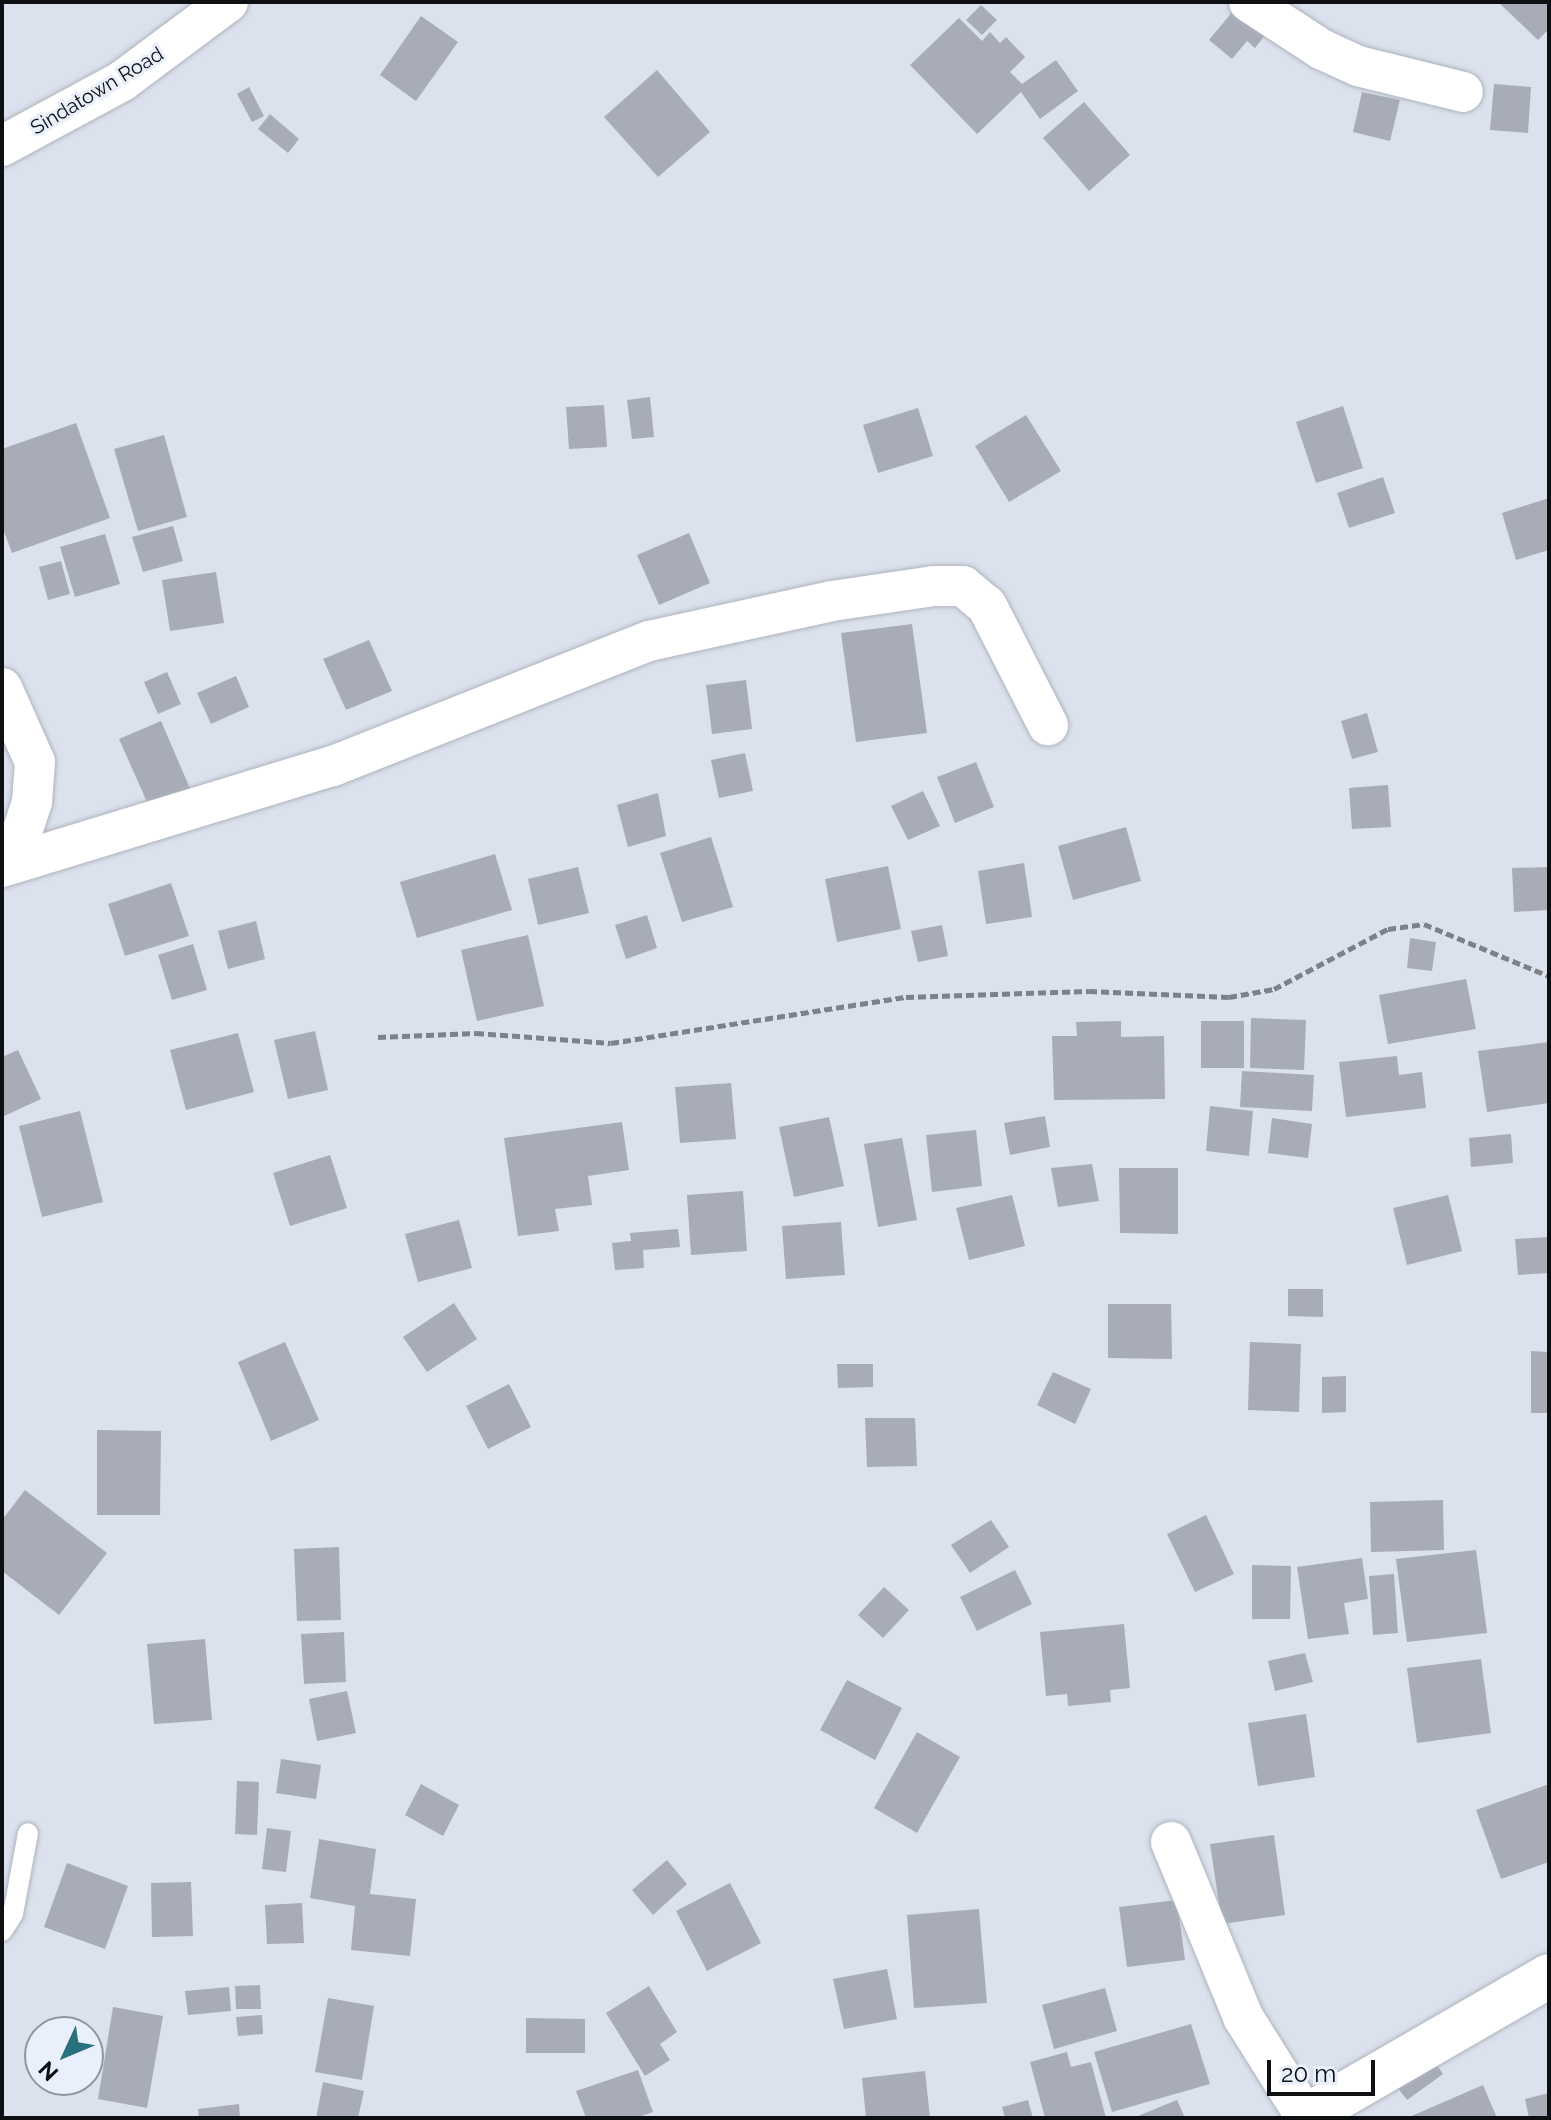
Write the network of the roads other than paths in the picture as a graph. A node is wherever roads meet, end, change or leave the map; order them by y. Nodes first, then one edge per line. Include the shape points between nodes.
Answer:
1 (228, 2) edge
2 (1249, 2) edge
3 (1463, 92) dead end
4 (2, 146) edge
5 (2, 688) edge
6 (1048, 725) dead end
7 (7, 865) edge
8 (28, 1833) dead end
9 (1171, 1842) dead end
10 (2, 1931) edge
11 (1549, 1976) edge
12 (1304, 2117) edge

1 - 4 street, Sindatown Road via 122,81
2 - 3 street via 1321,49 1358,66
5 - 7 street via 35,762 32,802
6 - 7 street via 987,606 963,586 934,586 832,601 649,641 333,766
8 - 10 lane via 13,1914
9 - 12 street via 1243,2017
11 - 12 street

